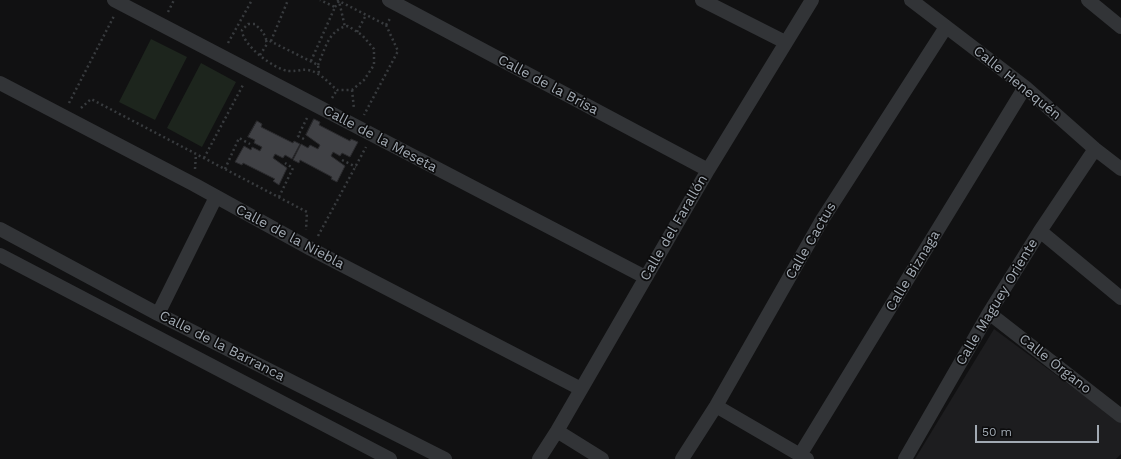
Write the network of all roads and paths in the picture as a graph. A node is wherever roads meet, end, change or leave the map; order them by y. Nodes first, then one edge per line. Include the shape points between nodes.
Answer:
1 (252, 0) edge
2 (288, 0) edge
3 (320, 0) edge
4 (338, 0) edge
5 (389, 0) edge
6 (702, 0) edge
7 (812, 0) edge
8 (911, 0) edge
9 (1088, 0) edge
10 (117, 2) edge
11 (335, 7) junction
12 (366, 15) junction
13 (345, 27) junction
14 (946, 27) junction
15 (1121, 27) edge
16 (357, 32) junction
17 (266, 39) junction
18 (271, 41) junction
19 (785, 42) junction
20 (260, 55) junction
21 (221, 56) junction
22 (311, 61) junction
23 (318, 65) junction
24 (250, 71) junction
25 (319, 74) junction
26 (0, 83) edge
27 (1025, 87) junction
28 (314, 105) junction
29 (66, 117) junction
30 (357, 127) junction
31 (373, 135) junction
32 (304, 139) dead end
33 (250, 144) dead end
34 (1095, 149) junction
35 (204, 158) junction
36 (342, 160) dead end
37 (285, 163) dead end
38 (356, 166) junction
39 (225, 169) junction
40 (1121, 169) edge
41 (708, 170) junction
42 (216, 197) junction
43 (279, 198) junction
44 (0, 229) edge
45 (1040, 231) junction
46 (308, 247) junction
47 (0, 255) edge
48 (645, 277) junction
49 (1121, 298) edge
50 (989, 313) junction
51 (158, 314) junction
52 (581, 389) junction
53 (716, 406) junction
54 (1121, 416) edge
55 (557, 431) junction
56 (804, 457) edge
57 (390, 459) edge
58 (445, 459) edge
59 (539, 459) edge
60 (602, 459) edge
61 (682, 459) edge
62 (905, 459) edge

1 - 21 path
2 - 18 path
3 - 11 path
4 - 11 path
4 - 12 path
4 - 13 path
5 - 41 street, Calle de la Brisa
6 - 19 street
7 - 19 street, Calle del Farallón
8 - 14 street, Calle Henequén
9 - 15 street
10 - 21 street, Calle de la Meseta
10 - 29 path
11 - 22 path
12 - 16 path
12 - 30 path via 386,25 398,51
13 - 16 path via 348,26
13 - 23 path via 332,34
14 - 27 street, Calle Henequén
14 - 53 street, Calle Cactus via 822,220
16 - 25 path via 374,49 374,65 364,80 352,90 337,90
17 - 18 path
17 - 20 path via 267,44
17 - 20 path via 255,24 248,24 242,30 242,36 249,46
18 - 22 path
19 - 41 street, Calle del Farallón
20 - 25 path via 288,71 304,69
21 - 24 street, Calle de la Meseta
22 - 23 path
23 - 25 path
24 - 28 street, Calle de la Meseta
24 - 35 path
26 - 29 street, Calle de la Niebla
27 - 34 street, Calle Henequén
27 - 56 street, Calle Biznaga
28 - 30 street, Calle de la Meseta
28 - 32 path via 298,136
29 - 35 path via 91,100
29 - 42 street, Calle de la Niebla
30 - 31 street, Calle de la Meseta
31 - 38 path
31 - 48 street, Calle de la Meseta
33 - 39 path via 240,138
34 - 40 street, Calle Henequén
34 - 45 street, Calle Maguey Oriente
35 - 39 path
36 - 38 path
37 - 43 path via 294,168
38 - 46 path
39 - 43 path
41 - 48 street, Calle del Farallón
42 - 46 street, Calle de la Niebla
42 - 51 street
43 - 46 path via 307,212
44 - 51 street, Calle de la Barranca
45 - 49 street
45 - 50 street, Calle Maguey Oriente
46 - 52 street, Calle de la Niebla
47 - 57 street, Calle de la Barranca
48 - 52 street, Calle del Farallón
50 - 54 street, Calle Órgano
50 - 62 street, Calle Maguey Oriente
51 - 58 street, Calle de la Barranca
52 - 55 street, Calle del Farallón
53 - 56 street
53 - 61 street, Calle Cactus
55 - 59 street, Calle del Farallón
55 - 60 street

